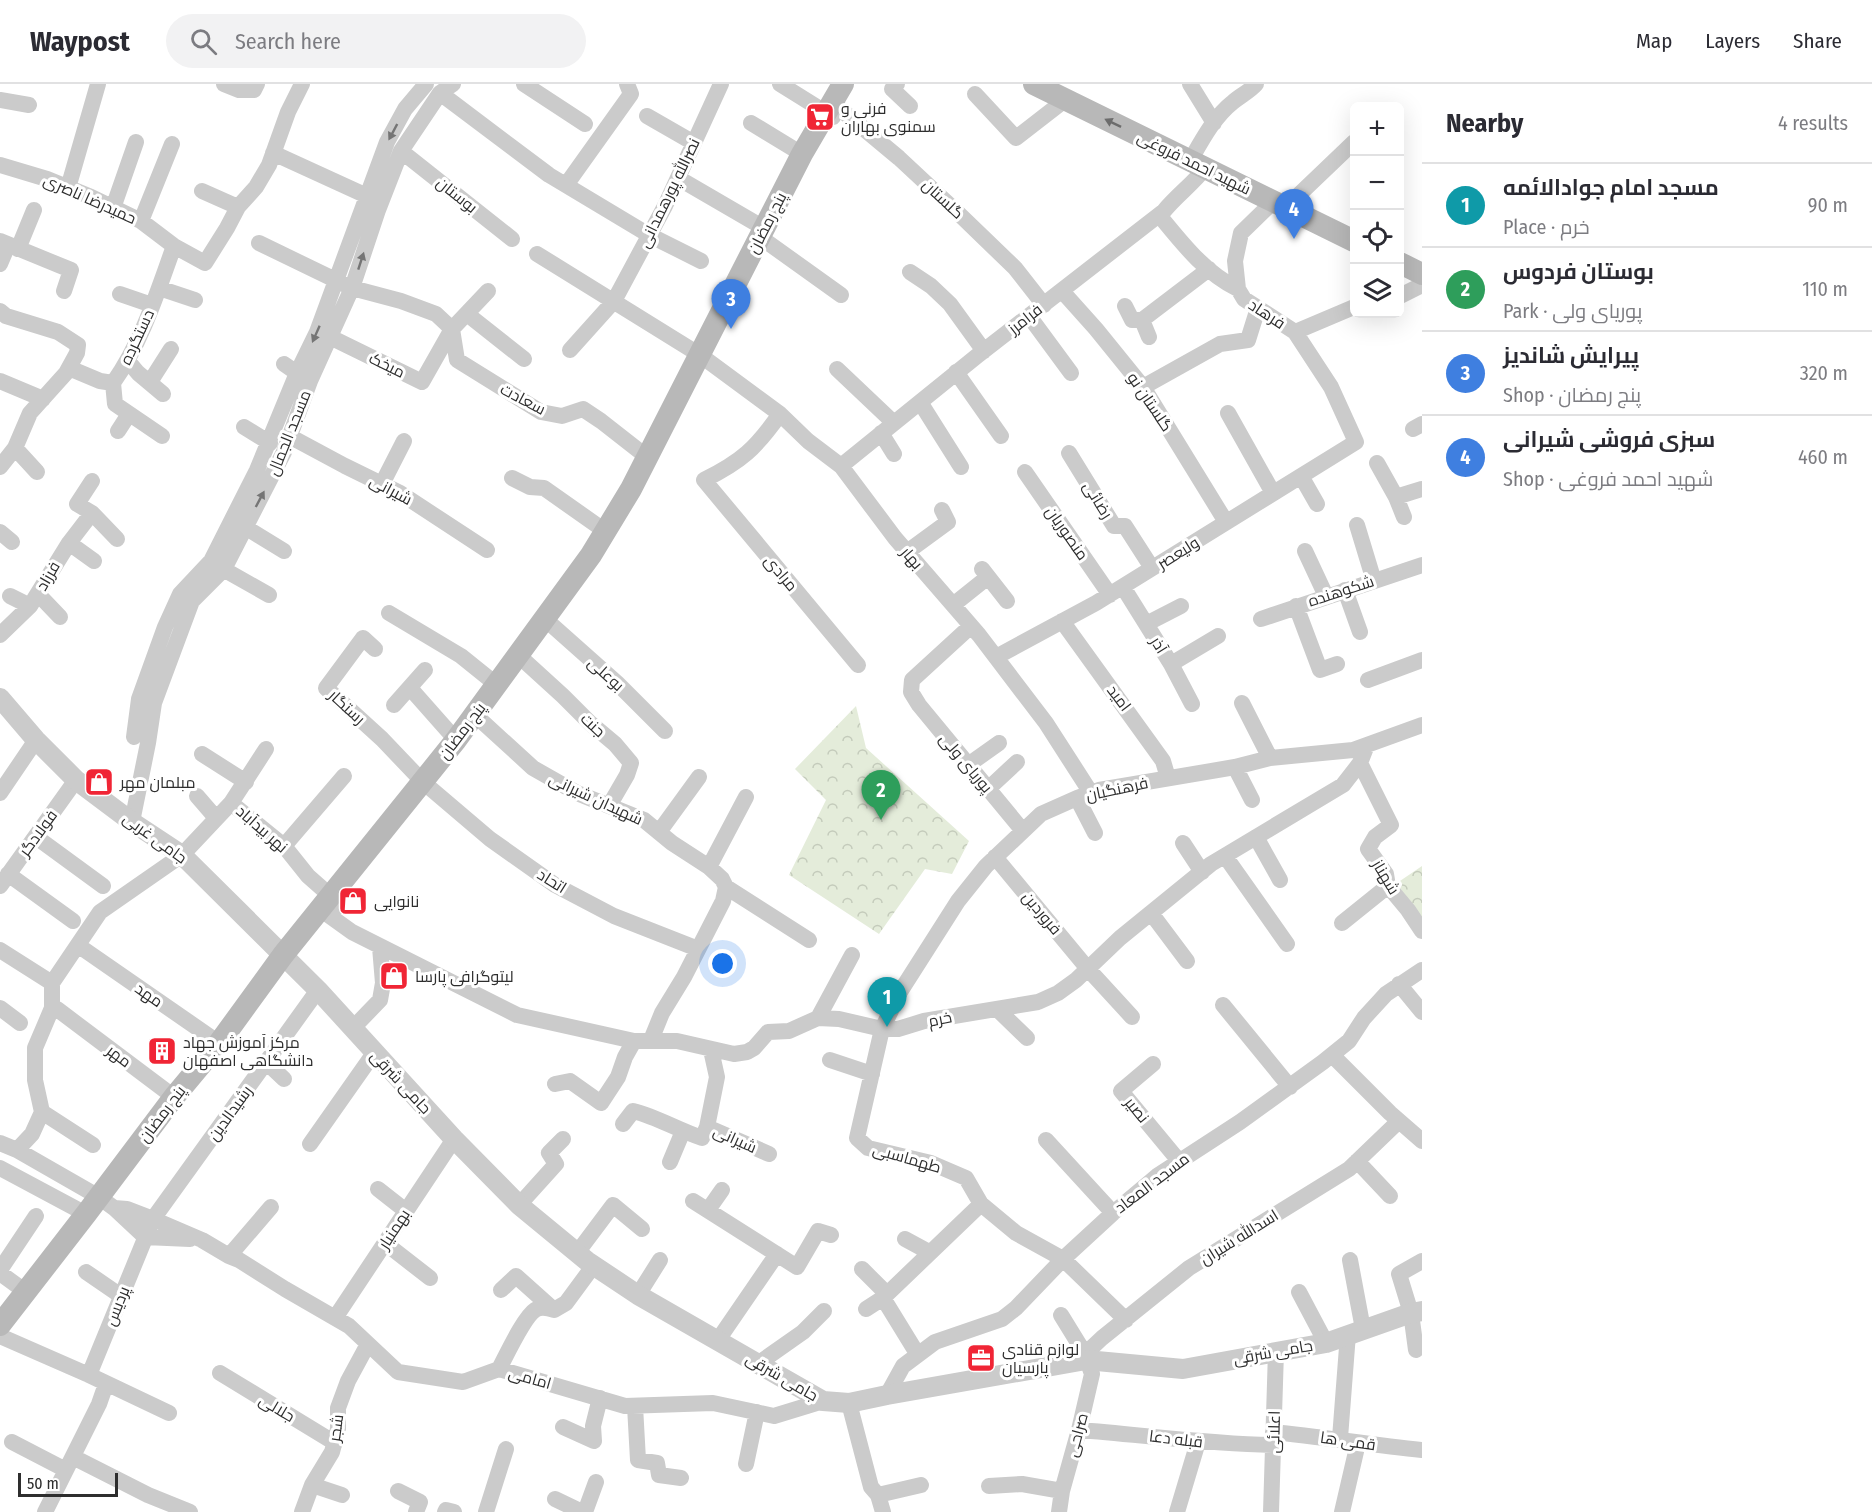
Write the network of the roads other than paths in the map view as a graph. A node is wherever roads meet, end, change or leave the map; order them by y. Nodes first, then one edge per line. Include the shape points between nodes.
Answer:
1 (98, 84) edge
2 (224, 84) edge
3 (258, 84) edge
4 (302, 84) edge
5 (524, 84) edge
6 (627, 84) edge
7 (721, 84) edge
8 (780, 84) edge
9 (897, 84) edge
10 (1034, 84) edge
11 (1190, 84) edge
12 (1256, 84) edge
13 (433, 86) edge
14 (975, 94) dead end
15 (0, 100) edge
16 (1065, 100) junction
17 (834, 104) edge
18 (29, 105) dead end
19 (910, 106) dead end
20 (647, 116) dead end
21 (751, 123) dead end
22 (1215, 123) junction
23 (585, 124) dead end
24 (136, 142) dead end
25 (694, 143) junction
26 (172, 144) dead end
27 (1350, 145) edge
28 (402, 151) junction
29 (273, 153) junction
30 (801, 154) junction
31 (1198, 164) junction
32 (0, 165) edge
33 (678, 178) junction
34 (566, 185) junction
35 (68, 188) junction
36 (202, 191) dead end
37 (367, 196) junction
38 (1280, 204) junction
39 (238, 207) junction
40 (113, 208) junction
41 (34, 210) dead end
42 (1159, 215) junction
43 (141, 221) junction
44 (762, 232) junction
45 (649, 235) junction
46 (512, 239) dead end
47 (1350, 239) edge
48 (259, 243) dead end
49 (9, 245) edge
50 (174, 246) junction
51 (537, 254) dead end
52 (701, 261) dead end
53 (0, 264) edge
54 (1402, 264) edge
55 (1209, 270) junction
56 (910, 272) dead end
57 (1422, 274) edge
58 (337, 280) junction
59 (1422, 285) edge
60 (159, 288) junction
61 (1238, 289) junction
62 (358, 290) junction
63 (64, 291) dead end
64 (488, 291) dead end
65 (1062, 291) junction
66 (120, 294) dead end
67 (1404, 294) edge
68 (842, 295) dead end
69 (195, 300) dead end
70 (614, 301) junction
71 (152, 305) junction
72 (1044, 305) junction
73 (1125, 306) dead end
74 (1258, 308) junction
75 (1350, 309) edge
76 (0, 312) edge
77 (467, 314) junction
78 (1029, 316) junction
79 (1142, 320) junction
80 (452, 329) junction
81 (1295, 332) junction
82 (1149, 337) dead end
83 (339, 342) junction
84 (171, 349) dead end
85 (570, 350) dead end
86 (984, 351) junction
87 (700, 355) junction
88 (524, 359) dead end
89 (73, 361) junction
90 (128, 361) junction
91 (837, 369) dead end
92 (957, 372) junction
93 (1071, 373) dead end
94 (0, 381) edge
95 (150, 382) junction
96 (113, 383) junction
97 (1143, 387) junction
98 (164, 393) dead end
99 (43, 399) junction
100 (920, 402) junction
101 (1228, 413) dead end
102 (129, 414) junction
103 (780, 414) junction
104 (244, 427) dead end
105 (887, 428) junction
106 (118, 431) dead end
107 (162, 436) dead end
108 (1001, 436) dead end
109 (297, 441) junction
110 (404, 441) dead end
111 (270, 443) junction
112 (15, 448) junction
113 (1069, 453) dead end
114 (894, 454) dead end
115 (647, 456) junction
116 (1377, 463) dead end
117 (841, 466) junction
118 (0, 467) edge
119 (961, 467) dead end
120 (37, 472) dead end
121 (1025, 472) dead end
122 (1301, 476) junction
123 (512, 478) dead end
124 (92, 481) dead end
125 (382, 484) junction
126 (1422, 489) edge
127 (1273, 493) junction
128 (1396, 497) junction
129 (1317, 504) dead end
130 (942, 510) dead end
131 (92, 513) junction
132 (1404, 517) dead end
133 (1226, 522) junction
134 (1357, 525) dead end
135 (251, 530) junction
136 (605, 531) junction
137 (117, 539) dead end
138 (69, 543) junction
139 (487, 550) dead end
140 (1305, 550) dead end
141 (284, 551) dead end
142 (907, 552) junction
143 (94, 561) dead end
144 (1422, 565) edge
145 (1152, 568) junction
146 (225, 569) junction
147 (1374, 581) junction
148 (1345, 590) junction
149 (1116, 591) junction
150 (269, 595) dead end
151 (10, 596) dead end
152 (1326, 596) junction
153 (34, 600) junction
154 (1006, 601) dead end
155 (953, 604) junction
156 (1180, 606) dead end
157 (1296, 606) junction
158 (390, 613) dead end
159 (60, 616) dead end
160 (545, 619) junction
161 (1261, 619) dead end
162 (1062, 621) junction
163 (1146, 624) junction
164 (971, 626) junction
165 (1360, 632) dead end
166 (0, 635) edge
167 (1218, 636) dead end
168 (375, 649) dead end
169 (518, 655) junction
170 (996, 657) junction
171 (1422, 660) edge
172 (1171, 664) junction
173 (1337, 664) dead end
174 (858, 665) dead end
175 (425, 670) dead end
176 (1368, 680) dead end
177 (497, 685) junction
178 (410, 688) junction
179 (0, 698) edge
180 (1242, 703) dead end
181 (1192, 704) dead end
182 (394, 705) dead end
183 (475, 715) junction
184 (1422, 725) edge
185 (665, 731) dead end
186 (134, 737) dead end
187 (36, 740) junction
188 (456, 740) junction
189 (999, 743) dead end
190 (1367, 746) junction
191 (266, 749) dead end
192 (202, 754) dead end
193 (1270, 758) junction
194 (1017, 762) dead end
195 (1360, 763) junction
196 (968, 765) junction
197 (1235, 767) junction
198 (344, 776) dead end
199 (699, 777) dead end
200 (1168, 778) junction
201 (76, 780) junction
202 (246, 782) junction
203 (423, 782) junction
204 (988, 789) junction
205 (0, 793) edge
206 (197, 796) dead end
207 (1084, 796) junction
208 (746, 797) dead end
209 (1252, 800) dead end
210 (231, 803) junction
211 (609, 806) junction
212 (216, 818) junction
213 (132, 822) junction
214 (1023, 831) junction
215 (659, 832) junction
216 (1095, 832) dead end
217 (36, 837) junction
218 (1256, 837) junction
219 (1183, 843) dead end
220 (284, 846) junction
221 (182, 855) junction
222 (1225, 856) junction
223 (995, 857) junction
224 (709, 867) junction
225 (1202, 872) junction
226 (4, 880) edge
227 (1280, 880) dead end
228 (103, 886) dead end
229 (1388, 886) junction
230 (726, 887) junction
231 (331, 904) junction
232 (1151, 913) junction
233 (73, 921) dead end
234 (1342, 923) dead end
235 (1422, 931) edge
236 (809, 940) dead end
237 (1287, 944) dead end
238 (79, 946) junction
239 (380, 947) junction
240 (698, 949) junction
241 (0, 950) edge
242 (283, 955) junction
243 (852, 955) dead end
244 (1187, 961) dead end
245 (1088, 969) junction
246 (1422, 970) edge
247 (55, 980) junction
248 (1399, 984) junction
249 (318, 990) junction
250 (1224, 1005) dead end
251 (997, 1009) junction
252 (1, 1011) edge
253 (57, 1011) junction
254 (1422, 1012) edge
255 (1132, 1017) dead end
256 (818, 1018) junction
257 (20, 1023) dead end
258 (352, 1028) junction
259 (882, 1029) junction
260 (1027, 1038) dead end
261 (651, 1040) junction
262 (634, 1041) junction
263 (219, 1043) junction
264 (711, 1050) junction
265 (374, 1053) junction
266 (1332, 1055) junction
267 (830, 1060) dead end
268 (266, 1062) junction
269 (1153, 1064) dead end
270 (872, 1074) junction
271 (284, 1079) dead end
272 (555, 1084) dead end
273 (1290, 1087) junction
274 (174, 1097) junction
275 (45, 1114) junction
276 (1399, 1121) junction
277 (623, 1124) dead end
278 (707, 1127) junction
279 (683, 1131) junction
280 (454, 1139) junction
281 (563, 1139) dead end
282 (1046, 1140) dead end
283 (1422, 1141) edge
284 (0, 1143) edge
285 (310, 1144) dead end
286 (93, 1145) dead end
287 (17, 1150) junction
288 (769, 1154) dead end
289 (1179, 1161) junction
290 (1357, 1161) junction
291 (670, 1162) dead end
292 (0, 1168) edge
293 (378, 1189) dead end
294 (722, 1190) dead end
295 (1390, 1196) dead end
296 (693, 1201) dead end
297 (981, 1204) junction
298 (519, 1205) junction
299 (100, 1206) junction
300 (271, 1207) dead end
301 (708, 1210) junction
302 (406, 1211) junction
303 (1113, 1213) junction
304 (36, 1216) dead end
305 (153, 1219) junction
306 (642, 1228) dead end
307 (831, 1235) dead end
308 (145, 1237) junction
309 (905, 1239) dead end
310 (202, 1240) junction
311 (385, 1243) junction
312 (929, 1252) junction
313 (577, 1253) junction
314 (777, 1254) junction
315 (229, 1256) junction
316 (1063, 1259) junction
317 (660, 1260) dead end
318 (1350, 1260) dead end
319 (1422, 1261) edge
320 (594, 1265) junction
321 (862, 1269) dead end
322 (0, 1272) edge
323 (86, 1272) dead end
324 (430, 1278) dead end
325 (501, 1290) dead end
326 (26, 1292) junction
327 (1299, 1292) dead end
328 (638, 1295) junction
329 (121, 1296) junction
330 (883, 1298) junction
331 (866, 1309) dead end
332 (554, 1310) junction
333 (824, 1311) dead end
334 (1416, 1312) edge
335 (1061, 1316) dead end
336 (336, 1318) junction
337 (1126, 1320) junction
338 (0, 1325) edge
339 (1355, 1331) junction
340 (0, 1336) edge
341 (718, 1340) junction
342 (1326, 1343) junction
343 (368, 1344) junction
344 (1416, 1350) dead end
345 (1276, 1351) junction
346 (918, 1355) junction
347 (1086, 1357) junction
348 (759, 1363) junction
349 (499, 1369) junction
350 (220, 1373) dead end
351 (89, 1375) junction
352 (106, 1384) junction
353 (887, 1395) junction
354 (600, 1398) junction
355 (823, 1401) junction
356 (849, 1403) junction
357 (636, 1406) junction
358 (757, 1412) junction
359 (169, 1413) dead end
360 (563, 1427) dead end
361 (1079, 1430) junction
362 (1340, 1438) junction
363 (1273, 1439) junction
364 (12, 1442) dead end
365 (1198, 1442) junction
366 (335, 1443) junction
367 (1358, 1443) junction
368 (506, 1449) dead end
369 (1422, 1450) edge
370 (70, 1463) junction
371 (746, 1464) dead end
372 (681, 1478) dead end
373 (596, 1482) dead end
374 (312, 1485) junction
375 (921, 1485) dead end
376 (989, 1486) dead end
377 (398, 1491) dead end
378 (1062, 1491) junction
379 (342, 1495) dead end
380 (878, 1496) junction
381 (555, 1499) dead end
382 (45, 1512) edge
383 (187, 1512) edge
384 (302, 1512) edge
385 (416, 1512) edge
386 (445, 1512) edge
387 (454, 1512) edge
388 (486, 1512) edge
389 (584, 1512) edge
390 (883, 1512) edge
391 (1059, 1512) edge
392 (1177, 1512) edge
393 (1271, 1512) edge
394 (1342, 1512) edge

1 - 35 street
2 - 3 street via 254,90
4 - 29 street
5 - 23 street
6 - 34 street via 631,94
7 - 25 street, نصرالله پورهمدانی
8 - 17 street, گلستان
9 - 19 street via 892,89
10 - 16 main road, شهید احمد فروغی
11 - 22 street
12 - 22 street, فرامرز
13 - 28 street, مسجد الجمال
13 - 34 street
13 -> 37 street, مسجد الجمال via 405,109 387,142
14 - 16 street via 1016,138
15 - 18 street
31 -> 16 main road, شهید احمد فروغی
17 - 30 main road, پنج رمضان
17 - 72 street, گلستان via 957,212 1015,268
20 - 25 street
21 - 30 street
22 - 31 street, فرامرز via 1206,133
24 - 40 street
25 - 33 street, نصرالله پورهمدانی
26 - 43 street
27 - 38 street, فرهاد
28 - 46 street, بوستان
62 -> 28 street, مسجد الجمال via 378,210
29 - 37 street
29 - 39 street via 256,187
30 - 44 main road, پنج رمضان
31 - 38 main road, شهید احمد فروغی
31 - 42 street, فرامرز via 1194,183
32 - 35 street, حمیدرضا ناصری
33 - 44 street
33 - 45 street, نصرالله پورهمدانی
34 - 45 street
35 - 40 street, حمیدرضا ناصری
36 - 39 street
37 - 58 street, مسجد الجمال
38 - 47 main road, شهید احمد فروغی
38 - 61 street, فرهاد via 1241,232 1235,261
39 - 50 street, حمیدرضا ناصری via 205,262
40 - 43 street, حمیدرضا ناصری
41 - 49 street
42 - 55 street
42 - 65 street, فرامرز
43 - 50 street, حمیدرضا ناصری
44 - 68 street
44 - 87 main road, پنج رمضان
45 - 52 street
45 - 70 street, نصرالله پورهمدانی
48 - 58 street
49 - 53 street
49 - 63 street via 71,270
50 - 60 street, دستگرده
51 - 70 street, بهار
54 - 57 main road
55 - 61 street
55 - 79 street
56 - 86 street via 950,304
58 - 62 street
58 -> 111 street, مسجد الجمال via 317,332 291,368
59 - 67 street
60 - 69 street
60 - 71 street, دستگرده
61 - 74 street, فرهاد via 1244,299
62 - 80 street via 436,314
62 - 83 street, مسجد الجمال
64 - 77 street
65 - 72 street, فرامرز
65 - 97 street, گلستان نو
66 - 71 street
70 - 85 street, نصرالله پورهمدانی
70 - 87 street, بهار
71 - 90 street, دستگرده
72 - 78 street, فرامرز
73 - 79 street via 1132,320
74 - 81 street, فرهاد
74 - 97 street via 1248,340 1220,344
75 - 81 street
76 - 89 street via 58,332 78,345
77 - 80 street
77 - 88 street
78 - 86 street, فرامرز
78 - 93 street
79 - 82 street
80 - 83 street, میخک via 422,382
80 - 115 street, سعادت via 457,360 541,412 562,416 583,409
81 - 122 street, ولیعصر via 1331,387 1356,442
83 - 109 street, مسجد الجمال via 310,381
84 - 95 street
86 - 92 street, فرامرز
87 - 103 street, بهار
87 - 115 main road, پنج رمضان
89 - 96 street, دستگرده via 100,381
89 - 99 street
90 - 95 street
90 - 96 street, دستگرده
91 - 105 street
92 - 100 street, فرامرز
92 - 108 street
94 - 99 street
95 - 98 street
96 - 102 street via 115,404
97 - 133 street, گلستان نو
99 - 112 street via 30,413
100 - 105 street, فرامرز
100 - 119 street
101 - 127 street
102 - 106 street
102 - 107 street
103 - 117 street, بهار
103 - 174 street, مرادی via 759,442 733,466 704,480
104 - 111 street
105 - 114 street
105 - 117 street, فرامرز
109 - 125 street, شیرانی
135 -> 109 street, مسجد الجمال
110 - 125 street
111 - 146 street, مسجد الجمال
112 - 118 street
112 - 120 street
113 - 145 street, رضائی via 1114,526 1125,526
115 - 136 main road, پنج رمضان
116 - 128 street
117 - 142 street, بهار
121 - 149 street, منصوریان
122 - 127 street, ولیعصر
122 - 129 street
123 - 136 street via 530,487 544,488
124 - 131 street via 77,504
125 - 139 street, شیرانی
126 - 128 street
127 - 133 street, ولیعصر
128 - 132 street
130 - 142 street via 948,522
131 - 137 street
131 - 138 street, فرزاد
133 - 145 street, ولیعصر
134 - 147 street
135 - 141 street
135 - 146 street, مسجد الجمال
136 - 160 main road, پنج رمضان
138 - 143 street
138 - 153 street, فرزاد
140 - 152 street
142 - 155 street, بهار
144 - 147 street, شکوهنده
145 - 149 street, ولیعصر
146 - 150 street
146 - 186 street, مسجد الجمال via 180,594 139,699
146 - 213 street, مسجد الجمال via 192,602 167,666 154,703
147 - 148 street, شکوهنده
148 - 152 street, شکوهنده
148 - 165 street
149 - 162 street, ولیعصر
149 - 163 street, آذر
151 - 153 street
152 - 157 street, شکوهنده
153 - 159 street
153 - 166 street, فرزاد
154 - 155 street via 985,573
155 - 164 street, بهار
156 - 163 street
157 - 161 street, شکوهنده
157 - 173 street via 1320,670
158 - 177 street via 461,656
160 - 169 main road, پنج رمضان
160 - 185 street, بوعلی
162 - 170 street, ولیعصر
162 - 200 street, امید via 1158,752
163 - 172 street, آذر
164 - 170 street, بهار
164 - 196 street, پوریای ولی via 912,680 911,692
167 - 172 street
168 - 203 street, رستگار via 363,638 326,688
169 - 177 main road, پنج رمضان
169 - 211 street, جنت via 631,763
170 - 207 street, بهار via 1046,723
171 - 176 street
172 - 181 street, آذر
175 - 178 street
177 - 183 main road, پنج رمضان
178 - 182 street
178 - 188 street
179 - 187 street, جامی غربی
180 - 193 street
183 - 188 main road, پنج رمضان
183 - 211 street, شهیدان شیرانی via 533,768
184 - 190 street, فرهنگیان
187 - 201 street, جامی غربی
187 - 205 street
188 - 203 main road, پنج رمضان
189 - 196 street
190 - 193 street, فرهنگیان
190 - 195 street, خرم
191 - 202 street
192 - 202 street
193 - 197 street, فرهنگیان
194 - 204 street
195 - 218 street, خرم via 1343,784
195 - 229 street, شهناز via 1391,825 1368,849 1386,874
196 - 204 street, پوریای ولی
197 - 200 street, فرهنگیان
197 - 209 street
198 - 220 street
199 - 215 street
200 - 207 street, فرهنگیان
201 - 213 street, جامی غربی
201 - 217 street, فولادگر
202 - 210 street
203 - 231 main road, پنج رمضان
203 - 240 street, اتحاد via 490,839 555,885 614,916
204 - 214 street, پوریای ولی
206 - 212 street
207 - 214 street, فرهنگیان via 1041,814
207 - 216 street, بهار
208 - 224 street
210 - 212 street, نهر بیدآباد
210 - 220 street, نهر بیدآباد
211 - 215 street, شهیدان شیرانی via 644,820
212 - 221 street, نهر بیدآباد
213 - 221 street, جامی غربی
214 - 223 street, فرهنگیان
215 - 224 street, شهیدان شیرانی
217 - 226 street, فولادگر
217 - 228 street
218 - 222 street, خرم
218 - 227 street
219 - 225 street
220 - 231 street, نهر بیدآباد
221 - 238 street, نهر بیدآباد via 100,912
221 - 242 street, جامی غربی
222 - 225 street, خرم
222 - 237 street
223 - 245 street, فروردین
223 - 259 street, فرهنگیان via 958,901 900,992
224 - 230 street, شهیدان شیرانی
225 - 232 street, خرم
226 - 233 street
229 - 234 street
229 - 235 street, شهناز
230 - 236 street, شهیدان شیرانی
230 - 240 street via 723,901
231 - 239 street via 352,932
231 - 242 main road, پنج رمضان
232 - 244 street
232 - 245 street, خرم
238 - 247 street, نهر بیدآباد
238 - 263 street, مهد
239 - 258 street via 380,1000
239 - 262 street via 517,1015
240 - 261 street
241 - 247 street
242 - 249 street, جامی شرقی
242 - 263 main road, پنج رمضان
243 - 256 street
245 - 251 street, خرم via 1058,993 1038,1002
245 - 255 street, فروردین
246 - 248 street, مسجد المعاد
247 - 253 street
248 - 254 street
248 - 266 street, مسجد المعاد
249 - 258 street, جامی شرقی
249 - 268 street, رشیدالدین
250 - 273 street
251 - 259 street, خرم
251 - 260 street
252 - 257 street
253 - 274 street, مهر
253 - 275 street via 35,1048 35,1080
256 - 259 street, خرم
256 - 264 street via 789,1031 768,1032 747,1052
258 - 265 street, جامی شرقی
259 - 270 street, طهماسبی
261 - 262 street
261 - 264 street via 677,1041
262 - 272 street via 601,1103 570,1081
263 - 274 main road, پنج رمضان
264 - 278 street, شیرانی via 717,1077
265 - 280 street, جامی شرقی
265 - 285 street
266 - 273 street, مسجد المعاد
266 - 276 street
267 - 270 street
268 - 271 street
268 - 305 street, رشیدالدین
269 - 289 street, نصیر via 1122,1091
270 - 297 street, طهماسبی via 857,1138 868,1148 932,1163 966,1178
273 - 289 street, مسجد المعاد
274 - 299 main road, پنج رمضان
275 - 286 street
275 - 287 street
276 - 283 street
276 - 290 street, اسدالله شیران
277 - 279 street via 633,1111
278 - 279 street via 702,1138
278 - 288 street, شیرانی
279 - 291 street
280 - 298 street, جامی شرقی
280 - 302 street, بهمنیار
281 - 298 street via 549,1153 556,1164
282 - 303 street
284 - 287 street
287 - 299 street
289 - 303 street, مسجد المعاد
290 - 295 street
290 - 337 street, اسدالله شیران via 1189,1268
292 - 299 street
293 - 302 street
294 - 301 street
296 - 301 street
297 - 312 street
297 - 316 street, طهماسبی via 1016,1233
298 - 313 street, جامی شرقی
299 - 305 street, امامی via 127,1209
299 - 308 street
299 - 326 main road, پنج رمضان
300 - 315 street
301 - 314 street
302 - 311 street, بهمنیار
303 - 316 street, مسجد المعاد
304 - 322 street
305 - 308 street, رشیدالدین
305 - 310 street, امامی
306 - 313 street via 613,1205
307 - 314 street via 818,1231 797,1267
308 - 310 street, امامی
308 - 329 street, پردیس
309 - 312 street
310 - 315 street, امامی
311 - 324 street
311 - 336 street, بهمنیار
312 - 330 street
313 - 320 street, جامی شرقی
314 - 341 street
315 - 336 street, امامی
316 - 337 street, طهماسبی
316 - 346 street, مسجد المعاد via 1002,1319 935,1342
317 - 328 street
318 - 339 street
319 - 334 street via 1400,1274
320 - 328 street, جامی شرقی
320 - 332 street via 566,1304
321 - 330 street via 883,1290
322 - 326 street
323 - 329 street
325 - 332 street via 516,1276
326 - 338 main road, پنج رمضان
327 - 342 street
328 - 341 street, جامی شرقی
329 - 351 street, پردیس
330 - 331 street
330 - 346 street
332 - 349 street via 535,1310 515,1337
333 - 348 street via 803,1332
334 - 339 street, جامی شرقی
334 - 344 street
335 - 347 street
336 - 343 street, امامی
337 - 347 street, اسدالله شیران via 1102,1338
339 - 342 street, جامی شرقی
339 - 362 street
340 - 351 street
341 - 348 street, جامی شرقی
342 - 345 street, جامی شرقی
343 - 349 street, امامی via 398,1371 463,1382
343 - 366 street, شجر via 338,1408
345 - 347 street, جامی شرقی via 1183,1369
345 - 363 street, اعلائی
346 - 353 street, مسجد المعاد via 903,1366
347 - 353 street, جامی شرقی
347 - 361 street, صراحی via 1092,1374
348 - 355 street, جامی شرقی
349 - 354 street, امامی
350 - 366 street, جلالی
351 - 352 street
352 - 359 street
352 - 370 street
353 - 356 street, جامی شرقی
354 - 357 street, امامی
354 - 360 street via 593,1426 594,1441
355 - 356 street, جامی شرقی
355 - 358 street, امامی via 774,1416
356 - 380 street via 871,1486
357 - 358 street, امامی via 713,1402
357 - 372 street via 638,1460 657,1463 659,1475
358 - 371 street
361 - 365 street, قبله دعا
361 - 378 street, صراحی
362 - 363 street, قمی ها
362 - 367 street, قمی ها
363 - 365 street, قبله دعا
363 - 393 street, اعلائی
364 - 370 street
365 - 392 street
366 - 374 street, شجر
367 - 369 street, قمی ها
367 - 394 street
368 - 388 street
370 - 382 street
370 - 383 street
373 - 389 street
374 - 379 street
374 - 384 street, شجر
375 - 380 street
376 - 378 street via 1022,1484
377 - 385 street via 420,1502
378 - 391 street, صراحی
380 - 390 street
381 - 389 street
386 - 387 street

